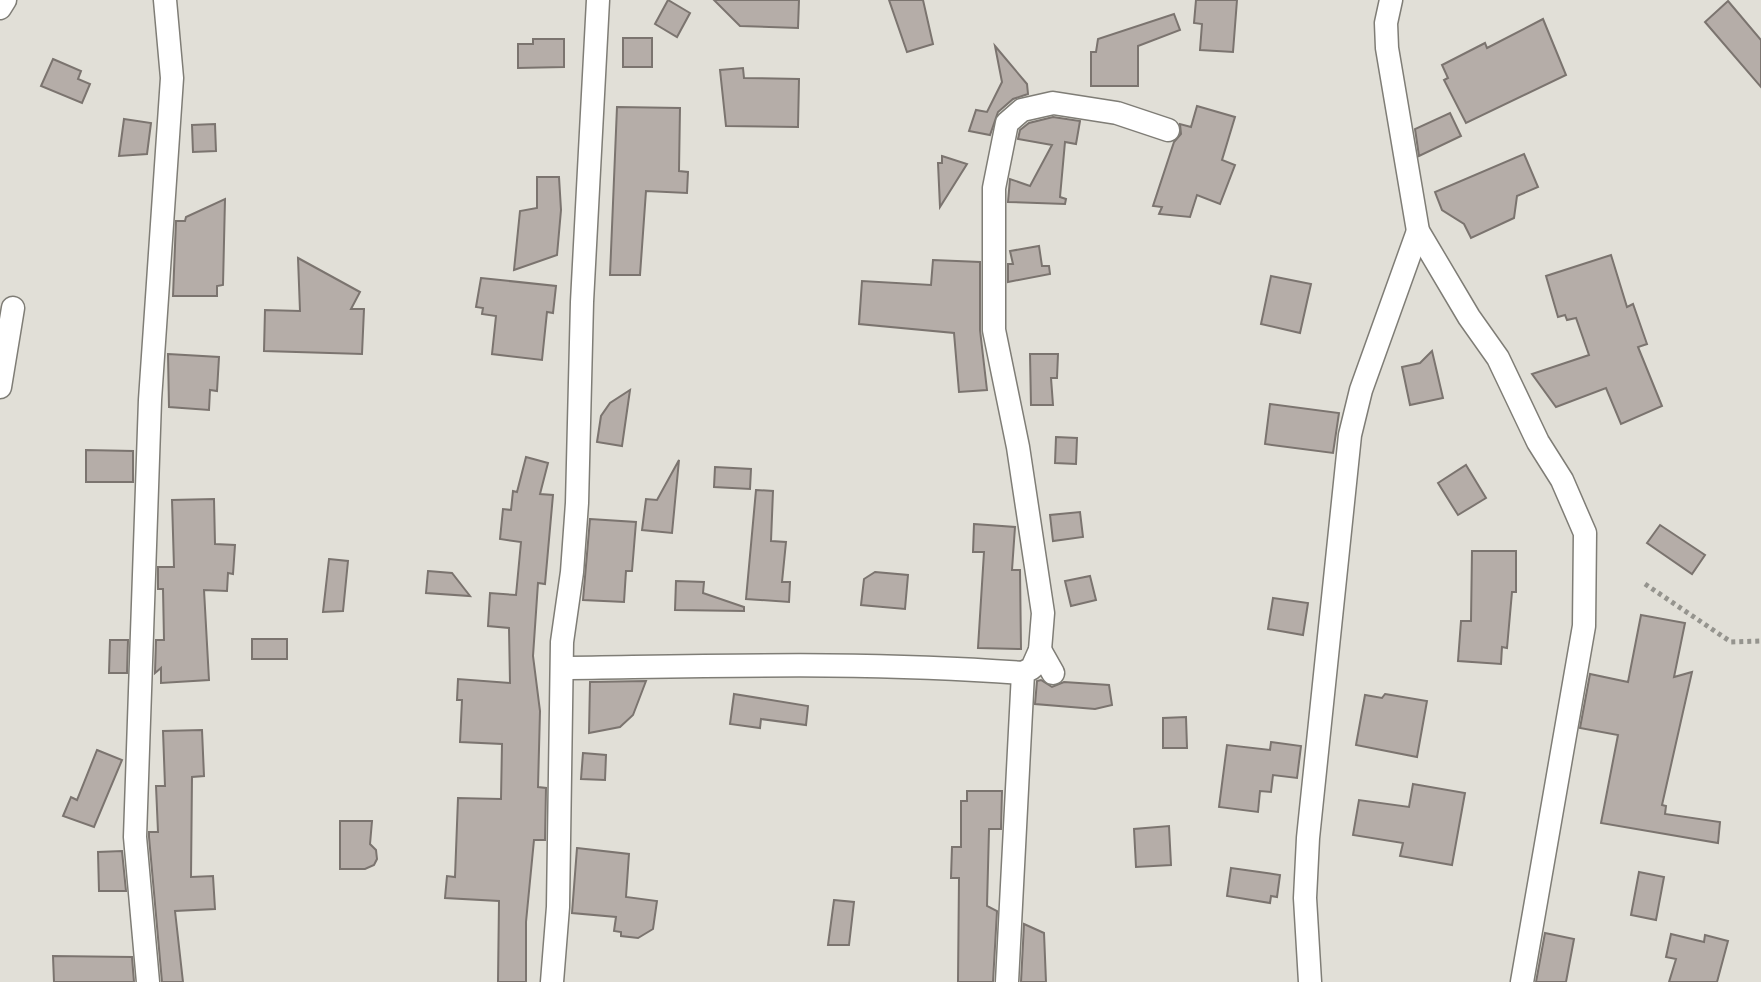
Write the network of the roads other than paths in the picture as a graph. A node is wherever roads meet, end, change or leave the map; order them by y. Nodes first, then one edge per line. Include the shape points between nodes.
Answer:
1 (5, 0) edge
2 (165, 0) edge
3 (598, 0) edge
4 (1391, 0) edge
5 (0, 8) edge
6 (1168, 130) dead end
7 (1418, 231) junction
8 (13, 308) dead end
9 (0, 387) edge
10 (1040, 650) junction
11 (563, 668) junction
12 (1023, 673) junction
13 (1053, 673) dead end
14 (148, 982) edge
15 (552, 982) edge
16 (1007, 982) edge
17 (1310, 982) edge
18 (1522, 982) edge

1 - 5 street
2 - 14 street via 172,78 150,400 135,837
3 - 11 street via 577,503
4 - 7 street via 1387,48
6 - 10 street via 1117,113 1053,103 1022,110 1007,123 999,153 994,188 994,330 1032,531 1043,613
7 - 17 street via 1350,435 1310,811 1305,898
7 - 18 street via 1498,358 1585,533 1582,638
8 - 9 street
10 - 12 street via 1032,668
10 - 13 street
11 - 12 street via 849,664
11 - 15 street
12 - 16 street

